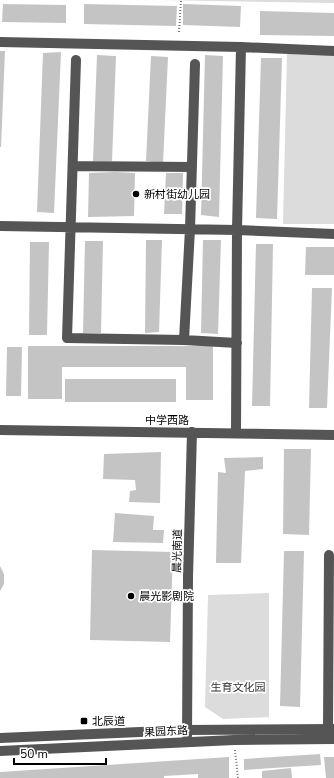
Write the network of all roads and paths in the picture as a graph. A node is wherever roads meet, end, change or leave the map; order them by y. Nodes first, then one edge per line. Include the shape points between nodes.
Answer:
1 (181, 0) edge
2 (180, 32) dead end
3 (0, 42) edge
4 (241, 47) junction
5 (334, 51) edge
6 (76, 60) dead end
7 (195, 64) dead end
8 (73, 166) junction
9 (192, 167) junction
10 (0, 226) edge
11 (71, 227) junction
12 (190, 229) junction
13 (237, 230) junction
14 (334, 234) edge
15 (184, 340) junction
16 (238, 343) junction
17 (0, 430) edge
18 (192, 432) junction
19 (236, 432) junction
20 (334, 434) edge
21 (329, 555) dead end
22 (331, 729) edge
23 (188, 730) junction
24 (0, 738) edge
25 (334, 739) edge
26 (234, 740) junction
27 (188, 742) junction
28 (0, 752) edge
29 (238, 778) edge

1 - 2 path
3 - 4 street
4 - 5 street
4 - 13 street
6 - 8 street
7 - 9 street
8 - 9 street
8 - 11 street
9 - 12 street
10 - 11 street
11 - 12 street
11 - 15 street via 67,338
12 - 13 street
12 - 15 street
13 - 14 street
13 - 16 street
15 - 16 street
16 - 19 street
17 - 18 street, 中学西路
18 - 19 street, 中学西路
18 - 23 street, 晨光南道 via 188,577
19 - 20 street, 中学西路
21 - 22 street
22 - 23 street, 果园东路
23 - 24 street, 果园东路
23 - 27 street, 晨光南道
25 - 26 street, 果园东路
26 - 27 street, 果园东路
26 - 29 path
27 - 28 street, 果园东路

